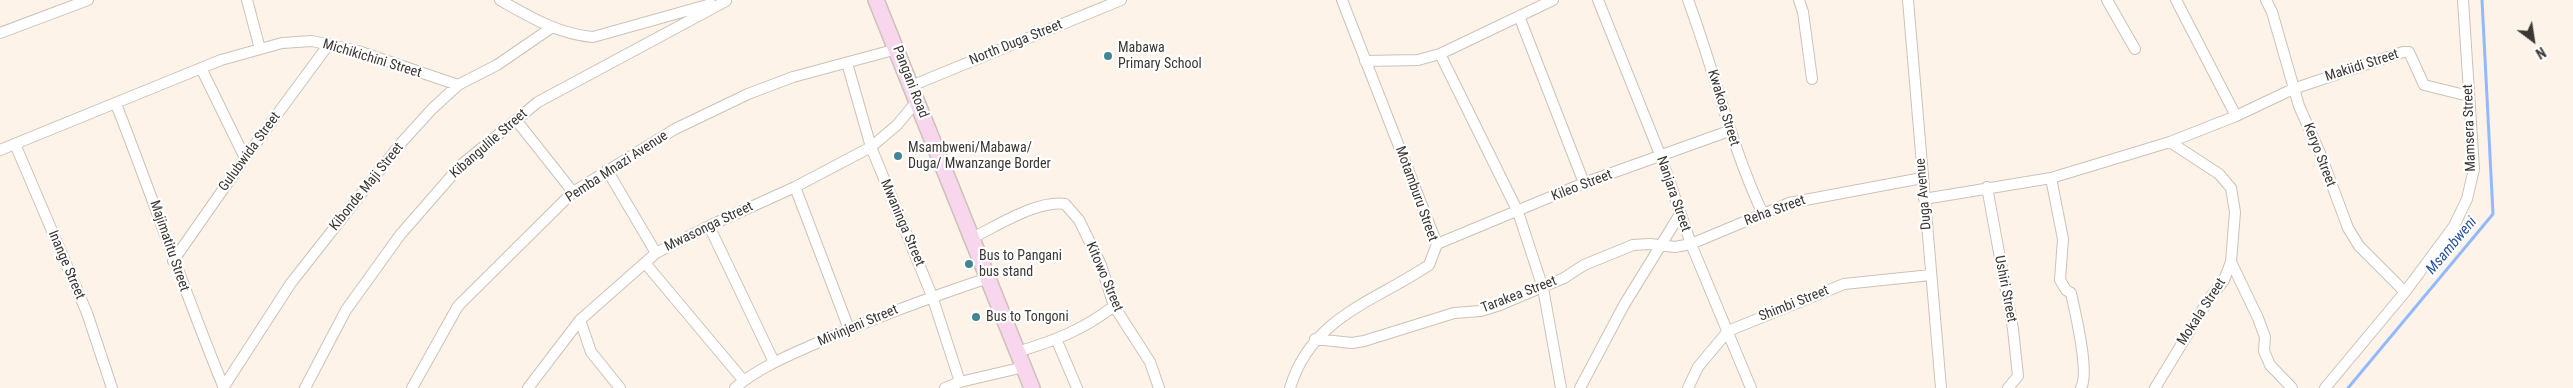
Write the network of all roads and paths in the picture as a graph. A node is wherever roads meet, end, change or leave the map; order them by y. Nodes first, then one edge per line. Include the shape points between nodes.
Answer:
1 (88, 0) edge
2 (247, 0) edge
3 (500, 0) edge
4 (726, 0) edge
5 (876, 0) edge
6 (1121, 0) edge
7 (1342, 0) edge
8 (1553, 0) edge
9 (1598, 0) edge
10 (1688, 0) edge
11 (1799, 0) edge
12 (1908, 0) edge
13 (2107, 0) edge
14 (2176, 0) edge
15 (2266, 0) edge
16 (2463, 0) edge
17 (1519, 16) junction
18 (551, 28) junction
19 (0, 33) edge
20 (329, 44) junction
21 (260, 49) junction
22 (897, 49) junction
23 (2135, 49) dead end
24 (1440, 54) junction
25 (1365, 60) junction
26 (847, 63) junction
27 (201, 68) junction
28 (1812, 79) dead end
29 (458, 85) junction
30 (911, 86) junction
31 (2293, 89) junction
32 (2470, 96) junction
33 (917, 101) junction
34 (116, 104) junction
35 (2236, 116) junction
36 (516, 120) junction
37 (1729, 131) junction
38 (2170, 142) junction
39 (15, 144) junction
40 (870, 147) junction
41 (0, 150) edge
42 (1661, 157) junction
43 (244, 158) junction
44 (607, 170) junction
45 (1922, 178) junction
46 (2051, 178) junction
47 (1584, 183) junction
48 (795, 187) junction
49 (1987, 188) junction
50 (573, 192) junction
51 (1924, 199) junction
52 (1518, 212) junction
53 (1680, 214) junction
54 (1763, 214) junction
55 (708, 226) junction
56 (972, 238) junction
57 (1437, 244) junction
58 (1691, 244) junction
59 (1661, 245) junction
60 (656, 253) junction
61 (173, 261) junction
62 (2231, 262) junction
63 (645, 263) junction
64 (1931, 275) junction
65 (988, 278) junction
66 (1543, 288) junction
67 (2405, 292) junction
68 (932, 296) junction
69 (1114, 306) junction
70 (580, 320) junction
71 (849, 329) junction
72 (1728, 331) junction
73 (1315, 339) junction
74 (1057, 341) junction
75 (1017, 352) junction
76 (774, 362) junction
77 (1024, 367) junction
78 (744, 380) junction
79 (960, 382) junction
80 (616, 387) edge
81 (112, 388) edge
82 (224, 388) edge
83 (305, 388) edge
84 (412, 388) edge
85 (528, 388) edge
86 (735, 388) edge
87 (945, 388) edge
88 (1032, 388) edge
89 (1077, 388) edge
90 (1159, 388) edge
91 (1290, 388) edge
92 (1560, 388) edge
93 (1580, 388) edge
94 (1688, 388) edge
95 (1751, 388) edge
96 (1941, 388) edge
97 (2008, 388) edge
98 (2081, 388) edge
99 (2155, 388) edge
100 (2292, 388) edge
101 (2325, 388) edge

1 - 19 street
2 - 21 street
3 - 18 street
4 - 18 street via 593,37
4 - 36 street, Kibangulile Street via 538,102
5 - 22 main road, Pangani Road
6 - 30 street, North Duga Street
7 - 25 street, Motamburu Street
8 - 17 street
9 - 42 street, Nanjara Street
10 - 37 street, Kwakoa Street
11 - 28 street
12 - 45 street, Duga Avenue
13 - 23 street
14 - 35 street
15 - 31 street, Keryo Street
16 - 32 street, Mamsera Street
17 - 24 street
17 - 47 street
18 - 29 street, Kibonde Maji Street via 497,65
20 - 21 street, Michikichini Street via 312,41 282,43
20 - 29 street, Michikichini Street
20 - 43 street, Gulubwida Street
21 - 27 street, Michikichini Street
22 - 26 street, Pemba Mnazi Avenue
22 - 30 main road, Pangani Road
24 - 25 street via 1418,60
24 - 52 street
25 - 57 street, Motamburu Street
26 - 40 street, Mwaninga Street
26 - 44 street, Pemba Mnazi Avenue via 748,94 675,128
27 - 34 street, Michikichini Street
27 - 43 street
29 - 82 street, Kibonde Maji Street via 402,142 290,283
30 - 33 main road, Pangani Road
31 - 32 street, Makiidi Street via 2409,52 2424,85
31 - 35 street
31 - 67 street, Keryo Street via 2348,228 2359,246
32 - 67 street, Mamsera Street via 2474,169 2467,199 2454,226
33 - 40 street, Mwasonga Street via 897,125
33 - 56 main road, Pangani Road
34 - 39 street, Michikichini Street
34 - 61 street, Majimatitu Street
35 - 38 street
36 - 50 street
36 - 83 street, Kibangulile Street via 461,165 400,235 346,310
37 - 42 street, Kileo Street
37 - 54 street, Kwakoa Street
38 - 46 street
38 - 62 street, Mokala Street via 2219,174 2231,188 2235,212
39 - 41 street, Michikichini Street
39 - 81 street, Inange Street via 87,313
40 - 48 street, Mwasonga Street
40 - 68 street, Mwaninga Street
42 - 47 street, Kileo Street
42 - 53 street, Nanjara Street
43 - 61 street, Gulubwida Street
44 - 50 street, Pemba Mnazi Avenue
44 - 60 street
45 - 51 street, Duga Avenue
45 - 54 street, Reha Street via 1806,198
46 - 49 street
46 - 98 street via 2063,239 2060,280 2071,293 2081,349 2084,382
47 - 52 street, Kileo Street
48 - 55 street, Mwasonga Street
48 - 71 street
49 - 51 street
49 - 97 street, Ushiri Street via 2013,329 2018,376
50 - 84 street, Pemba Mnazi Avenue via 458,306
51 - 64 street, Duga Avenue
52 - 57 street, Kileo Street
52 - 66 street
53 - 58 street, Nanjara Street
53 - 59 street
54 - 58 street, Reha Street
55 - 60 street, Mwasonga Street
55 - 76 street
56 - 65 main road, Pangani Road
56 - 69 street, Kitowo Street via 1034,209 1055,203 1065,204 1078,220 1101,265
57 - 73 street, Motamburu Street via 1429,265 1344,314
58 - 59 street, Reha Street
58 - 72 street, Nanjara Street
59 - 66 street, Tarakea Street via 1625,248 1584,265
59 - 93 street via 1599,348
60 - 63 street, Mwasonga Street
61 - 82 street, Majimatitu Street
62 - 99 street, Mokala Street via 2224,280
62 - 100 street via 2258,318 2270,365
63 - 70 street, Mwasonga Street
63 - 78 street
64 - 72 street, Shimbi Street via 1844,284
64 - 96 street, Duga Avenue
65 - 68 street, Mivinjeni Street
65 - 75 main road, Pangani Road
66 - 73 street, Tarakea Street via 1482,311 1454,314 1364,341
66 - 92 street
67 - 101 street, Mamsera Street
68 - 71 street, Mivinjeni Street
68 - 79 street, Mwaninga Street
69 - 74 street
69 - 90 street, Kitowo Street via 1150,362
70 - 80 street via 591,352
70 - 85 street, Mwasonga Street
71 - 76 street, Mivinjeni Street
72 - 94 street, Shimbi Street via 1698,368
72 - 95 street, Nanjara Street
73 - 91 street, Motamburu Street via 1300,362
74 - 75 street
74 - 89 street
75 - 77 main road, Pangani Road
76 - 78 street, Mivinjeni Street
77 - 79 street
77 - 88 main road, Pangani Road
78 - 86 street, Mivinjeni Street
79 - 87 street

